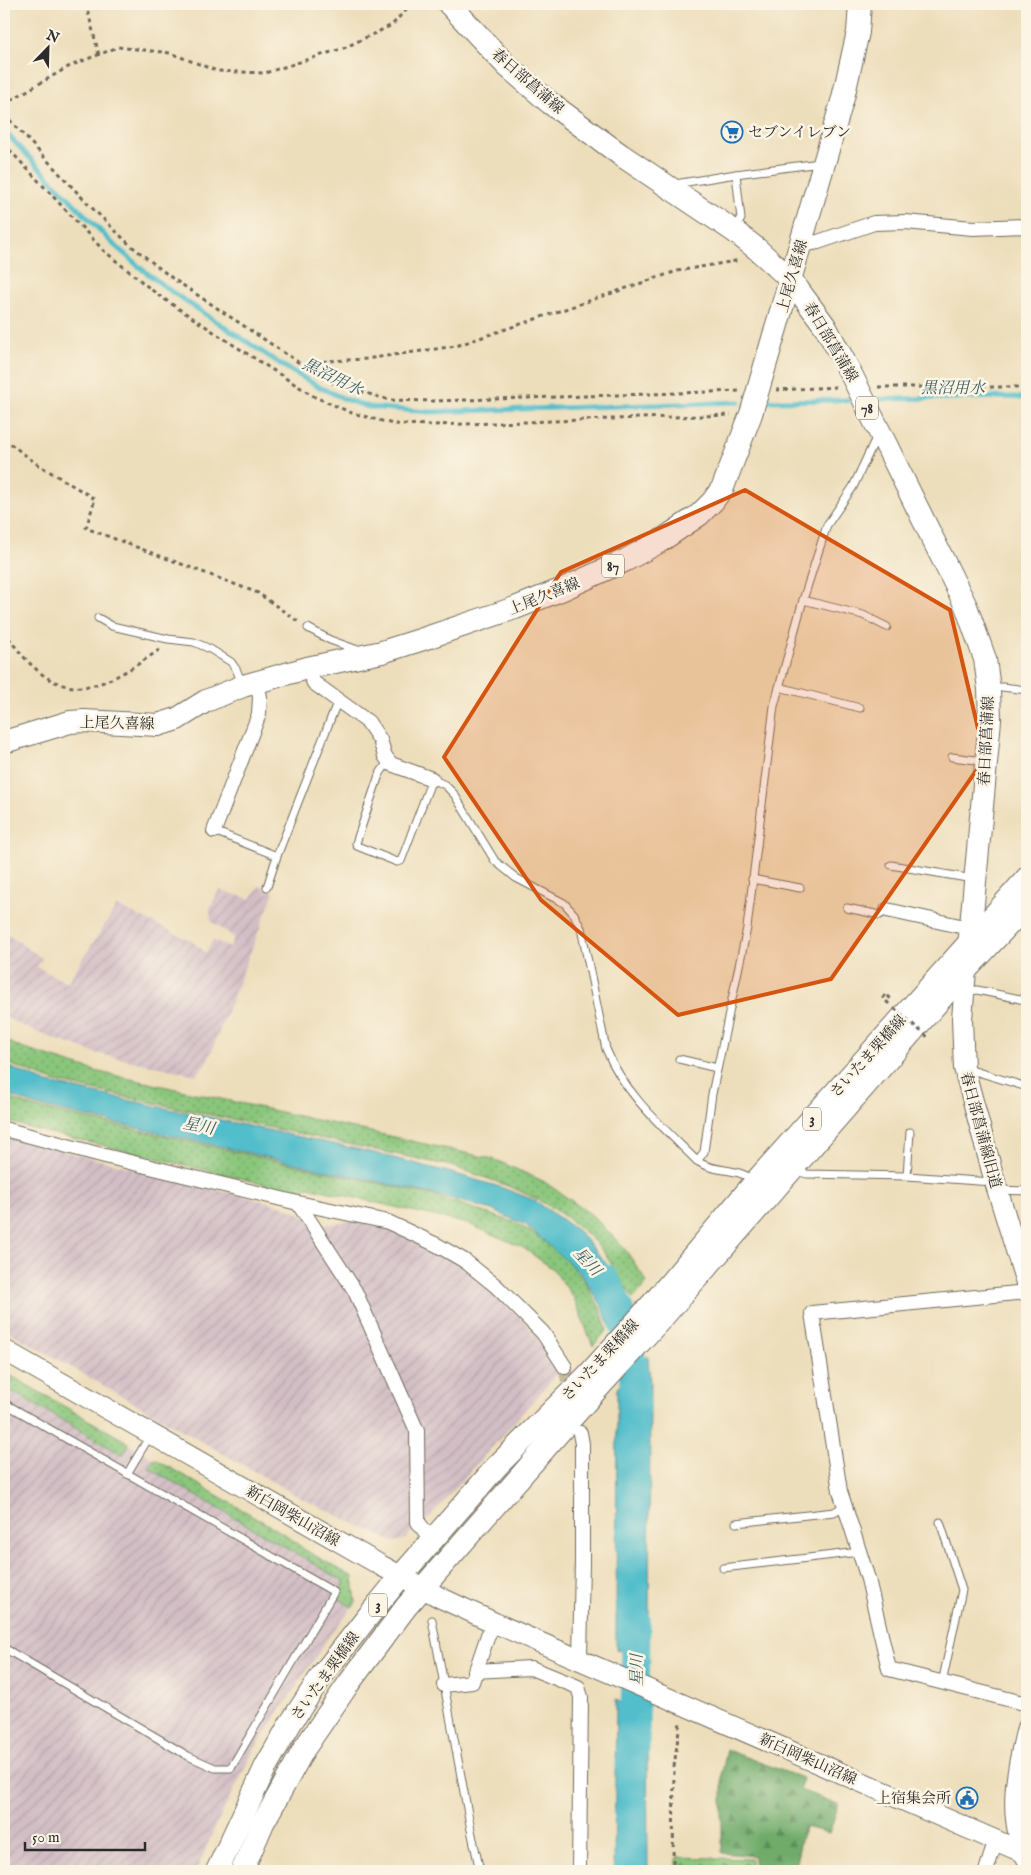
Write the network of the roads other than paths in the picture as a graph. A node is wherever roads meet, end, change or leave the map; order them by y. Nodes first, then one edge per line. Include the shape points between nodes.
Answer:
1 (449, 4) edge
2 (860, 4) edge
3 (825, 162) junction
4 (736, 174) junction
5 (667, 185) junction
6 (1027, 226) edge
7 (734, 231) junction
8 (801, 245) junction
9 (792, 280) junction
10 (881, 436) junction
11 (803, 600) junction
12 (98, 618) dead end
13 (887, 627) dead end
14 (310, 630) road end
15 (359, 658) junction
16 (307, 668) junction
17 (250, 684) junction
18 (779, 687) junction
19 (989, 689) junction
20 (1027, 690) edge
21 (338, 700) junction
22 (860, 708) dead end
23 (4, 742) edge
24 (952, 757) dead end
25 (389, 760) junction
26 (986, 762) junction
27 (432, 779) junction
28 (214, 831) joint
29 (277, 856) junction
30 (891, 865) dead end
31 (1027, 878) edge
32 (752, 879) junction
33 (976, 879) junction
34 (267, 887) dead end
35 (800, 888) dead end
36 (1027, 905) edge
37 (847, 908) dead end
38 (887, 910) joint
39 (970, 934) junction
40 (966, 970) junction
41 (964, 992) junction
42 (1026, 1000) dead end
43 (679, 1059) dead end
44 (717, 1068) junction
45 (964, 1068) junction
46 (1027, 1087) edge
47 (4, 1129) edge
48 (910, 1132) dead end
49 (697, 1161) junction
50 (791, 1169) junction
51 (907, 1176) junction
52 (755, 1182) junction
53 (996, 1186) junction
54 (1027, 1191) edge
55 (298, 1203) junction
56 (1027, 1286) edge
57 (1027, 1292) edge
58 (661, 1306) junction
59 (4, 1350) edge
60 (565, 1367) tunnel mouth
61 (589, 1386) junction
62 (4, 1403) edge
63 (580, 1433) dead end
64 (151, 1434) junction
65 (127, 1474) junction
66 (844, 1506) junction
67 (940, 1522) dead end
68 (736, 1523) dead end
69 (432, 1541) junction
70 (859, 1552) junction
71 (723, 1568) dead end
72 (401, 1576) junction
73 (422, 1588) junction
74 (432, 1620) dead end
75 (495, 1622) junction
76 (4, 1648) edge
77 (586, 1662) junction
78 (475, 1671) junction
79 (942, 1683) junction
80 (444, 1685) junction
81 (1027, 1704) edge
82 (1027, 1728) edge
83 (1020, 1809) edge
84 (996, 1840) junction
85 (1026, 1855) edge
86 (217, 1871) edge
87 (242, 1871) edge
88 (480, 1871) edge
89 (579, 1871) edge
90 (986, 1871) edge

1 - 5 main road, 春日部菖蒲線 / 78 via 507,66 550,103
2 - 3 main road, 上尾久喜線 / 87 via 853,60
3 - 4 lane
3 - 8 main road, 上尾久喜線 / 87
4 - 5 lane
4 - 7 lane via 741,219
5 - 7 main road, 春日部菖蒲線 / 78
6 - 8 street via 973,228 905,222 874,223
7 - 9 main road, 春日部菖蒲線 / 78
8 - 9 main road, 上尾久喜線 / 87
9 - 10 main road, 春日部菖蒲線 / 78 via 829,334
9 - 15 main road, 上尾久喜線 / 87 via 751,414 726,480 713,501 699,515 626,560 563,589 515,608
10 - 11 lane via 875,440 854,487 827,525
10 - 19 main road, 春日部菖蒲線 / 78 via 966,606 985,659
11 - 13 lane via 863,615
11 - 18 lane
12 - 17 lane via 112,626 194,642 222,656
14 - 15 lane via 355,649
15 - 16 main road, 上尾久喜線 / 87
16 - 17 main road, 上尾久喜線 / 87
16 - 21 street via 314,683
17 - 23 main road, 上尾久喜線 / 87 via 158,725 70,722
17 - 28 street via 260,697 258,714
18 - 22 lane
18 - 32 lane
19 - 20 lane
19 - 26 main road, 春日部菖蒲線 / 78
21 - 25 street via 368,722
21 - 29 lane
24 - 26 lane
25 - 27 street
25 - 27 lane via 379,775 356,843 358,846 401,861
26 - 33 main road, 春日部菖蒲線 / 78
27 - 49 lane via 454,794 494,861 516,878 564,904 574,914 581,928 606,1049 613,1067 636,1098
28 - 29 lane
29 - 34 lane
30 - 33 lane
31 - 39 main road, さいたま栗橋線 / 3
32 - 35 lane
32 - 44 lane via 746,928
33 - 39 main road, 春日部菖蒲線 / 78
36 - 40 main road, さいたま栗橋線 / 3
37 - 38 lane via 880,915
38 - 39 street via 960,926
39 - 40 main road, 春日部菖蒲線 / 78
39 - 52 main road, さいたま栗橋線 / 3
40 - 41 street, 春日部菖蒲線旧道
40 - 50 main road, さいたま栗橋線 / 3
41 - 42 lane via 977,990
41 - 45 street, 春日部菖蒲線旧道
43 - 44 lane
44 - 49 lane via 704,1152
45 - 46 lane
45 - 53 street, 春日部菖蒲線旧道
47 - 55 street
48 - 51 lane
49 - 52 lane via 705,1167 746,1175
50 - 51 lane via 807,1174
50 - 58 main road, さいたま栗橋線 / 3
51 - 53 lane
52 - 58 main road, さいたま栗橋線 / 3
53 - 54 lane
53 - 56 street, 春日部菖蒲線旧道
55 - 60 street via 388,1222 465,1261 496,1286 543,1333
55 - 69 street via 355,1291 417,1431 418,1522
57 - 66 street via 812,1313
58 - 61 main road, さいたま栗橋線 / 3
59 - 64 street, 新白岡柴山沼線
61 - 69 main road, さいたま栗橋線 / 3 via 497,1466
61 - 73 main road, さいたま栗橋線 / 3
62 - 65 lane
63 - 77 street
64 - 65 lane
64 - 72 street, 新白岡柴山沼線
65 - 76 lane via 334,1592 231,1768 215,1768 188,1756
66 - 68 lane via 834,1512
66 - 70 street
67 - 79 lane via 962,1590
69 - 72 main road, さいたま栗橋線 / 3
70 - 71 lane
70 - 79 street via 889,1669
72 - 73 street, 新白岡柴山沼線
72 - 86 main road, さいたま栗橋線 / 3 via 322,1675 290,1724 266,1766
73 - 75 street, 新白岡柴山沼線
73 - 87 main road, さいたま栗橋線 / 3 via 349,1683 304,1749 263,1823
74 - 80 lane
75 - 77 street, 新白岡柴山沼線
75 - 78 street
77 - 84 street, 新白岡柴山沼線
78 - 80 street via 472,1682
78 - 89 street via 531,1668 578,1687 581,1697
79 - 81 street
80 - 88 lane
82 - 83 street via 1017,1773
83 - 85 street via 1017,1831
84 - 85 street, 新白岡柴山沼線
84 - 90 street

